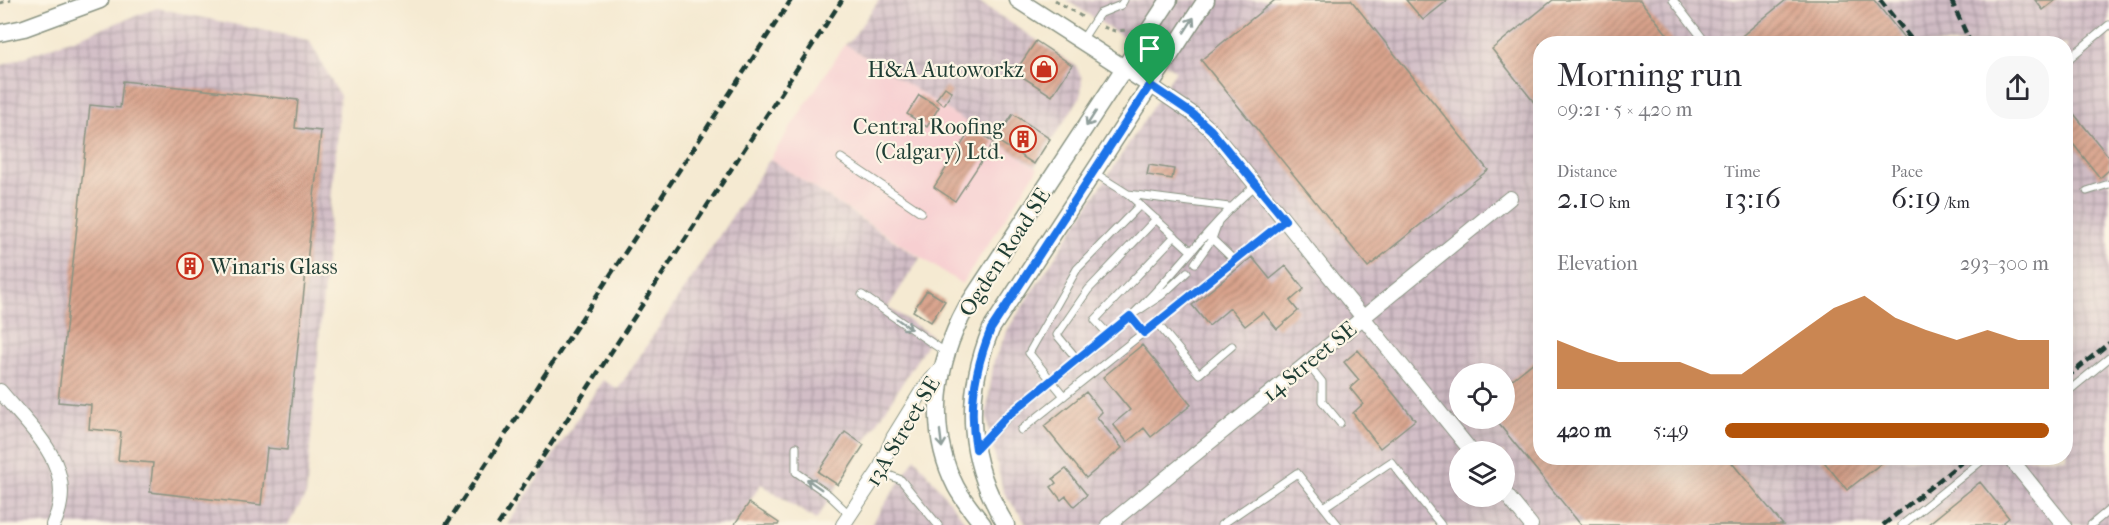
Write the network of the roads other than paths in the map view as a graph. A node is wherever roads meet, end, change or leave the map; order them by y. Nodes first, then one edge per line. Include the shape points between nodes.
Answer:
1 (100, 0) edge
2 (1018, 0) edge
3 (1124, 0) edge
4 (1169, 0) edge
5 (1206, 0) edge
6 (1673, 0) edge
7 (2109, 25) edge
8 (0, 33) edge
9 (1701, 36) edge
10 (1081, 42) junction
11 (2073, 55) edge
12 (1123, 70) junction
13 (1150, 85) junction
14 (841, 158) dead end
15 (1093, 172) junction
16 (1256, 184) junction
17 (2109, 184) edge
18 (2087, 191) dead end
19 (1128, 194) junction
20 (1510, 198) dead end
21 (1140, 205) junction
22 (1229, 207) junction
23 (921, 212) dead end
24 (1220, 217) junction
25 (1156, 219) junction
26 (1285, 220) junction
27 (1206, 233) junction
28 (1175, 236) junction
29 (1212, 239) junction
30 (1190, 250) junction
31 (1234, 260) junction
32 (1195, 263) dead end
33 (1187, 272) dead end
34 (862, 296) dead end
35 (1130, 316) junction
36 (1363, 317) junction
37 (1156, 322) junction
38 (1144, 333) junction
39 (1108, 334) junction
40 (1232, 346) dead end
41 (2109, 358) edge
42 (1077, 359) junction
43 (943, 360) junction
44 (1307, 363) junction
45 (1051, 380) junction
46 (2073, 387) edge
47 (0, 391) edge
48 (1064, 396) junction
49 (1340, 423) dead end
50 (1021, 430) dead end
51 (1463, 441) edge
52 (796, 447) dead end
53 (976, 449) junction
54 (1975, 465) edge
55 (2015, 465) edge
56 (879, 471) junction
57 (1515, 505) edge
58 (1324, 507) junction
59 (2109, 510) edge
60 (847, 520) edge
61 (2059, 523) edge
62 (53, 525) edge
63 (938, 525) edge
64 (983, 525) edge
65 (1006, 525) edge
66 (1108, 525) edge
67 (1221, 525) edge
68 (1338, 525) edge
69 (1441, 525) edge
70 (1531, 525) edge
71 (1902, 525) edge
72 (2091, 525) edge

1 - 8 street
2 - 10 street
3 - 10 lane via 1099,14
4 - 12 street, Ogden Road SE
13 -> 5 street, Ogden Road SE
6 - 9 lane
7 - 11 lane
10 - 12 street
12 - 13 street
12 -> 43 street, Ogden Road SE via 966,308
13 - 15 street, Ogden Road SE
13 - 16 street via 1211,130
14 - 23 lane
15 - 19 lane
15 - 53 street, Ogden Road SE via 991,329 980,355 971,425
16 - 22 lane
16 - 26 street
17 - 18 lane
19 - 21 lane
19 - 22 lane
20 - 36 street, 14 Street SE
21 - 25 lane
21 - 45 lane via 1077,269 1029,353
22 - 24 lane
24 - 27 lane
24 - 29 lane
25 - 28 lane
25 - 42 lane via 1088,290 1057,335
26 - 31 lane
26 - 36 street
27 - 29 lane
27 - 30 lane
28 - 30 lane
28 - 39 lane via 1095,320
29 - 31 lane
29 - 32 lane
30 - 35 lane
31 - 37 lane
33 - 35 lane
34 -> 43 lane
35 - 38 lane
35 - 39 lane
36 - 44 street, 14 Street SE
36 - 51 street
37 - 38 lane
37 - 40 lane via 1199,374
38 - 48 lane
39 - 42 lane
41 - 46 lane
42 - 45 lane
43 - 56 street, 13A Street SE via 893,438
43 -> 64 street, Ogden Road SE via 938,404 941,446 956,487
44 - 49 lane via 1322,382 1322,400
44 - 66 street, 14 Street SE
45 - 48 lane
45 - 53 lane via 1005,418
47 - 62 street via 54,457 62,485
48 - 50 lane
60 -> 52 lane via 829,495 796,472
53 - 65 street, Ogden Road SE via 980,475
54 - 71 lane
55 - 61 street
56 - 60 street, 13A Street SE
56 - 63 lane via 900,480
57 - 70 street
58 - 67 lane via 1297,473
58 - 68 lane
58 - 69 lane via 1391,462
59 - 72 lane

